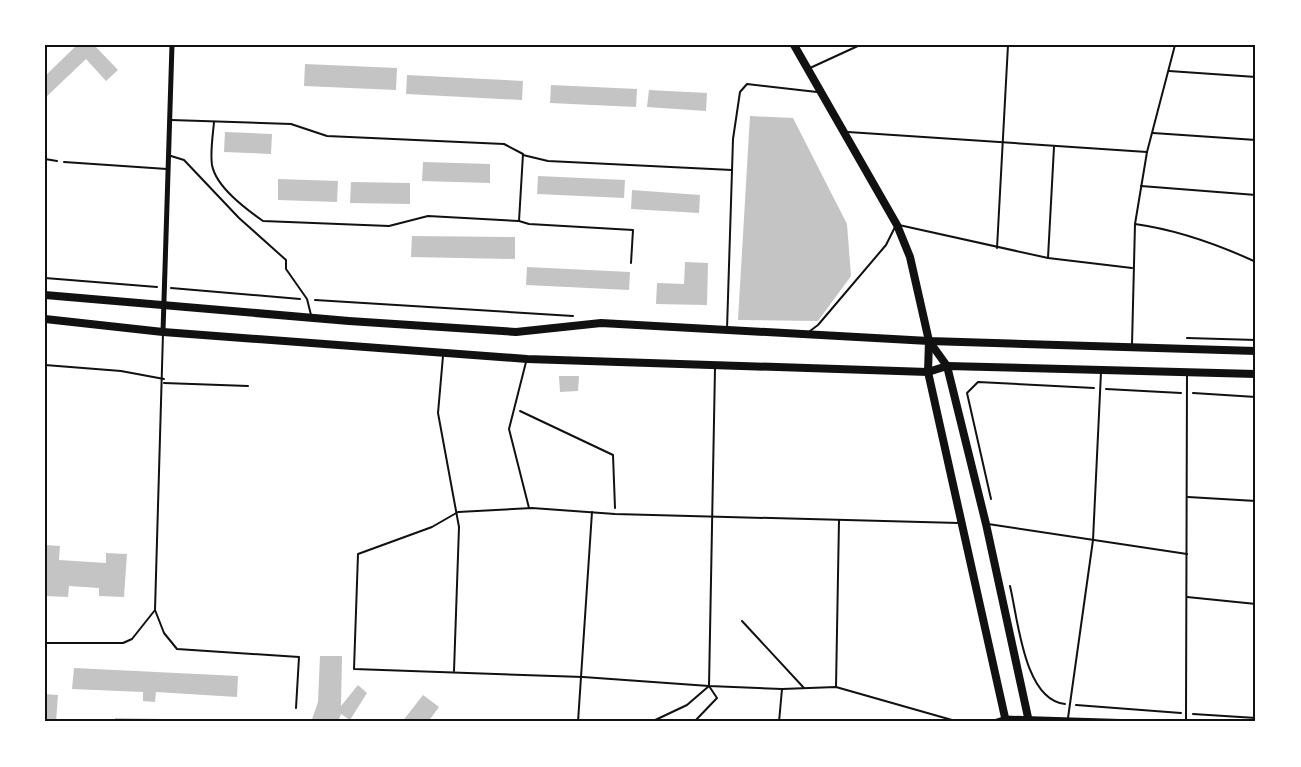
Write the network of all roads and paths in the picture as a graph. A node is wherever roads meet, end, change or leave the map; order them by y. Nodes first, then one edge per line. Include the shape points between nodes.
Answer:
1 (172, 45) edge
2 (794, 45) edge
3 (860, 45) edge
4 (1008, 45) edge
5 (1156, 45) edge
6 (1174, 46) edge
7 (807, 69) junction
8 (1168, 70) junction
9 (1256, 77) edge
10 (820, 92) junction
11 (171, 120) junction
12 (214, 122) junction
13 (843, 132) junction
14 (1153, 133) junction
15 (1256, 140) edge
16 (1003, 142) junction
17 (1054, 146) junction
18 (1147, 152) junction
19 (522, 154) junction
20 (170, 156) junction
21 (45, 159) edge
22 (63, 162) joint
23 (170, 169) junction
24 (732, 170) junction
25 (1141, 186) junction
26 (1256, 195) edge
27 (519, 221) junction
28 (1135, 224) junction
29 (897, 225) junction
30 (997, 248) junction
31 (1048, 258) junction
32 (1256, 262) edge
33 (631, 263) dead end
34 (1132, 268) junction
35 (45, 295) edge
36 (164, 304) junction
37 (311, 318) junction
38 (45, 319) edge
39 (727, 331) junction
40 (164, 332) junction
41 (803, 335) junction
42 (929, 341) junction
43 (1132, 348) junction
44 (1256, 351) edge
45 (443, 354) junction
46 (527, 359) junction
47 (45, 364) edge
48 (715, 364) junction
49 (947, 366) junction
50 (1101, 369) junction
51 (928, 372) junction
52 (1187, 372) junction
53 (1256, 374) edge
54 (164, 381) junction
55 (248, 387) dead end
56 (513, 408) junction
57 (1188, 497) junction
58 (1256, 501) edge
59 (529, 508) junction
60 (458, 512) junction
61 (592, 512) junction
62 (615, 514) junction
63 (713, 517) junction
64 (839, 520) junction
65 (961, 523) junction
66 (986, 524) junction
67 (1093, 540) junction
68 (1187, 554) junction
69 (1186, 596) junction
70 (1256, 604) edge
71 (155, 610) junction
72 (742, 621) dead end
73 (45, 643) edge
74 (454, 672) junction
75 (583, 677) junction
76 (709, 686) junction
77 (804, 687) junction
78 (836, 687) junction
79 (782, 688) junction
80 (296, 708) dead end
81 (1068, 719) junction
82 (1006, 720) edge
83 (1028, 720) edge
84 (578, 722) edge
85 (651, 722) edge
86 (694, 722) edge
87 (779, 722) edge
88 (959, 722) edge
89 (989, 722) edge
90 (1110, 722) edge
91 (1136, 722) edge
92 (1186, 722) edge

1 - 11 street
2 - 7 main road
3 - 7 lane
4 - 16 lane
5 - 6 lane
6 - 8 lane
7 - 10 main road
8 - 9 lane
8 - 14 lane
10 - 13 main road
10 - 24 lane via 747,84 740,92
11 - 12 lane
11 - 20 street
12 - 19 lane via 291,124 327,136 504,144
12 - 27 lane via 212,166 224,185 263,221 389,226 428,216
13 - 16 lane
13 - 29 main road
14 - 15 lane
14 - 18 lane
16 - 17 lane
16 - 30 lane
17 - 18 lane
17 - 31 lane
18 - 25 lane
19 - 24 lane via 548,161
19 - 27 lane
20 - 23 street
20 - 37 lane via 184,160 286,260 286,269 307,299
21 - 22 path
22 - 23 lane
23 - 36 street
24 - 39 lane
25 - 26 lane
25 - 28 lane
27 - 33 lane via 529,225 633,230
28 - 32 lane via 1167,228
28 - 34 lane
29 - 30 lane
29 - 41 lane via 886,245 818,325
29 - 42 main road via 910,257
30 - 31 lane
31 - 34 lane
34 - 43 lane
35 - 36 main road
36 - 37 main road
36 - 40 street
37 - 39 main road via 516,332 589,323
38 - 40 main road
39 - 41 main road
40 - 45 main road
40 - 54 lane
41 - 42 main road
42 - 43 main road
42 - 49 main road
42 - 51 main road
43 - 44 main road
45 - 46 main road
45 - 60 lane via 438,413
46 - 48 main road
46 - 56 lane
47 - 54 lane via 121,371
48 - 51 main road
48 - 63 lane
49 - 50 main road
49 - 51 main road
49 - 66 main road
50 - 52 main road
50 - 67 lane
51 - 65 main road
52 - 53 main road
52 - 57 lane
54 - 55 lane
54 - 71 lane
56 - 59 lane via 509,429
56 - 62 path via 613,455
57 - 58 lane
57 - 68 lane
59 - 60 lane
59 - 61 lane
60 - 74 lane
60 - 74 lane via 358,554 354,669
61 - 62 lane
61 - 75 lane
62 - 63 lane
63 - 64 lane
63 - 76 lane
64 - 65 lane
64 - 78 lane
65 - 82 main road
66 - 67 lane
66 - 83 main road
67 - 68 lane
67 - 81 lane
68 - 69 lane
69 - 70 lane
69 - 92 lane
71 - 73 lane via 132,639 123,643
71 - 80 lane via 164,633 177,649 299,657
72 - 77 lane
74 - 75 lane
75 - 76 lane
75 - 84 lane
76 - 79 lane
76 - 85 lane via 687,705
76 - 86 lane via 717,698
77 - 78 lane
77 - 79 lane
78 - 88 lane
79 - 87 lane
81 - 83 street
81 - 90 street
82 - 83 street
82 - 89 lane
90 - 91 street

